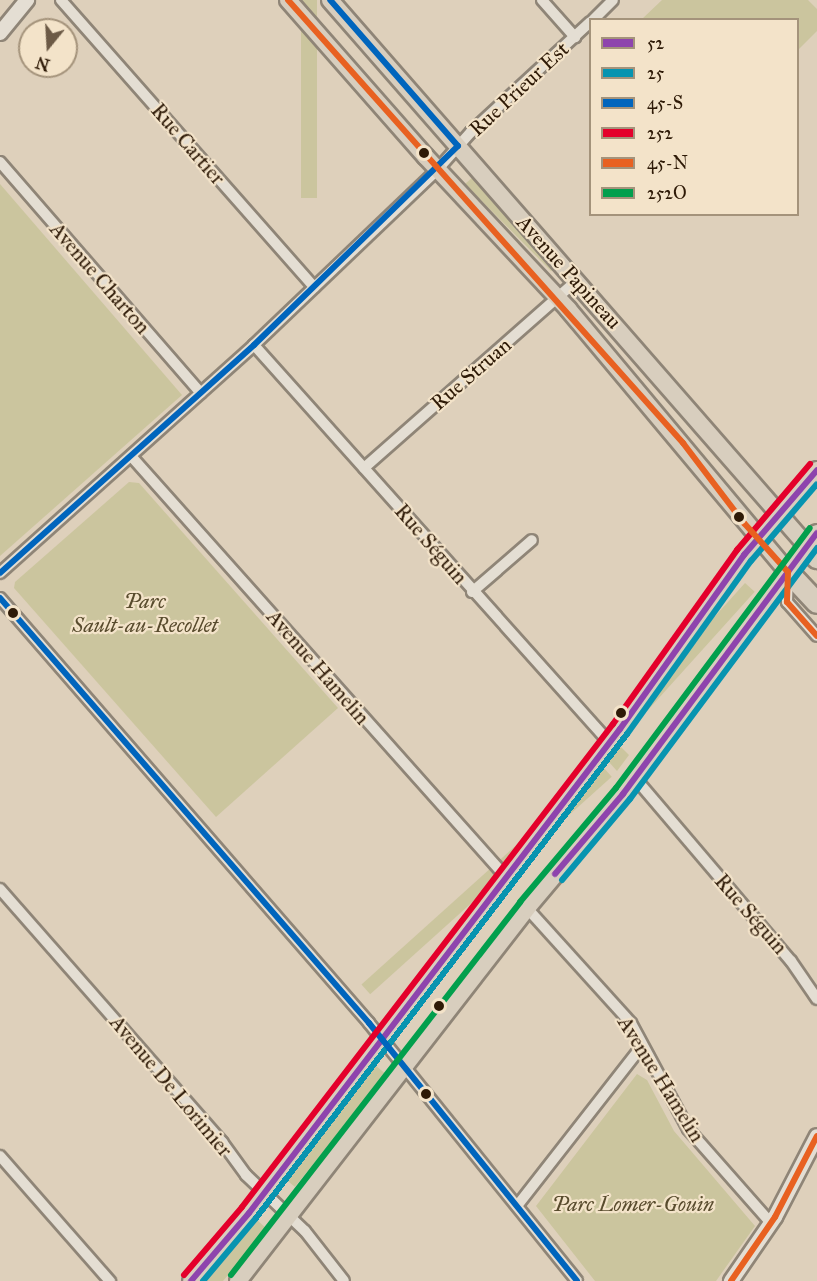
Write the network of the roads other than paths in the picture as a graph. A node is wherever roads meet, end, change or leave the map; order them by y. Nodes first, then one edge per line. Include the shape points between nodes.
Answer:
1 (27, 0) edge
2 (61, 0) edge
3 (288, 0) edge
4 (330, 0) edge
5 (542, 0) edge
6 (613, 0) edge
7 (595, 18) edge
8 (589, 24) edge
9 (0, 33) edge
10 (575, 37) junction
11 (458, 146) junction
12 (0, 162) edge
13 (438, 169) junction
14 (577, 280) junction
15 (314, 287) junction
16 (558, 298) junction
17 (254, 345) junction
18 (201, 393) junction
19 (131, 456) junction
20 (364, 468) junction
21 (817, 470) edge
22 (781, 515) junction
23 (759, 538) junction
24 (532, 540) dead end
25 (814, 545) edge
26 (788, 572) junction
27 (0, 573) edge
28 (472, 591) junction
29 (0, 598) edge
30 (817, 603) edge
31 (817, 636) edge
32 (609, 742) junction
33 (635, 778) junction
34 (506, 877) junction
35 (0, 889) edge
36 (527, 908) junction
37 (817, 999) edge
38 (383, 1039) junction
39 (642, 1046) junction
40 (406, 1066) junction
41 (817, 1136) edge
42 (0, 1156) edge
43 (264, 1193) junction
44 (517, 1206) junction
45 (291, 1216) junction
46 (771, 1223) junction
47 (110, 1281) edge
48 (191, 1281) edge
49 (238, 1281) edge
50 (344, 1281) edge
51 (577, 1281) edge
52 (731, 1281) edge

1 - 9 street
2 - 15 street, Rue Cartier
3 - 13 main road, Avenue Papineau
4 - 11 main road, Avenue Papineau
5 - 10 street
6 - 7 street, Rue Prieur Est
8 - 10 street, Rue Prieur Est
10 - 11 street, Rue Prieur Est
11 - 13 street, Rue Prieur Est
11 - 14 main road, Avenue Papineau
12 - 18 street, Avenue Charton
13 - 15 street, Rue Prieur Est
13 - 16 main road, Avenue Papineau
14 - 16 street, Rue Struan
14 - 22 main road, Avenue Papineau
15 - 17 street, Rue Prieur Est
16 - 20 street, Rue Struan
16 - 23 main road, Avenue Papineau
17 - 18 street, Rue Prieur Est
17 - 20 street, Rue Séguin
18 - 19 street, Rue Prieur Est
19 - 27 street, Rue Prieur Est
19 - 34 street, Avenue Hamelin
20 - 28 street, Rue Séguin
21 - 22 main road
22 - 23 main road
22 - 25 main road, Avenue Papineau
23 - 26 main road, Avenue Papineau
23 - 32 main road
24 - 28 street
25 - 26 main road
26 - 30 highway
26 - 31 street via 787,602
26 - 33 main road
28 - 32 street, Rue Séguin
29 - 38 street
32 - 34 main road
33 - 36 main road
33 - 37 street, Rue Séguin via 791,961
34 - 38 main road
35 - 43 street, Avenue De Lorimier
36 - 39 street, Avenue Hamelin via 630,1023
36 - 40 main road
38 - 40 street
38 - 43 main road
39 - 44 street
39 - 46 street, Avenue Hamelin via 688,1129
40 - 44 street
40 - 45 main road
41 - 46 street
42 - 47 street
43 - 45 street, Avenue De Lorimier
43 - 48 main road
44 - 51 street
45 - 49 main road
45 - 50 street, Avenue De Lorimier
46 - 52 street

